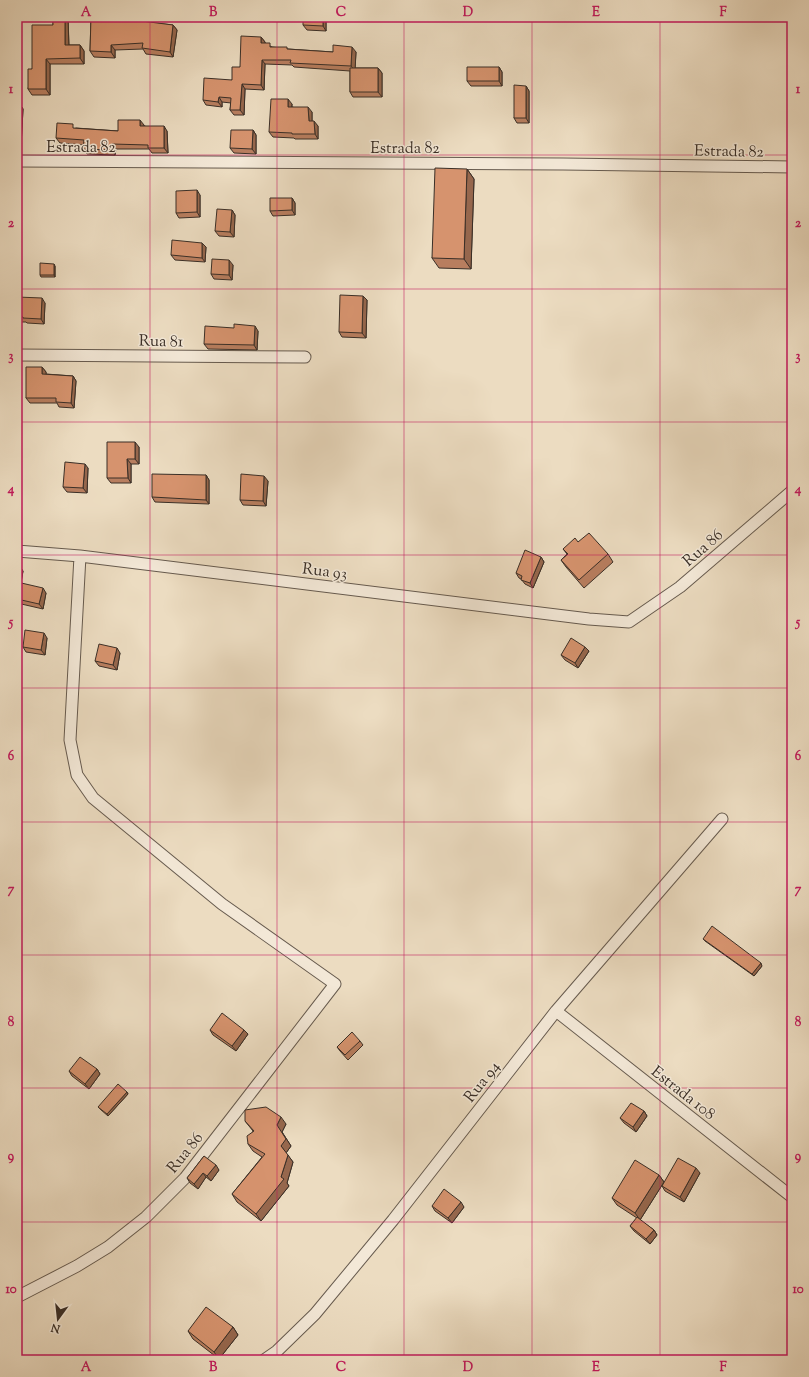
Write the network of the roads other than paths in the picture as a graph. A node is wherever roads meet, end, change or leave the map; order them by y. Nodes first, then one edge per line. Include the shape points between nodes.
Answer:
1 (17, 161) edge
2 (792, 167) edge
3 (17, 355) edge
4 (305, 357) dead end
5 (792, 491) edge
6 (17, 551) edge
7 (80, 556) junction
8 (628, 622) joint
9 (722, 819) dead end
10 (556, 1011) junction
11 (792, 1197) edge
12 (17, 1296) edge
13 (264, 1360) edge

1 - 2 street, Estrada 82
3 - 4 street, Rua 81
5 - 8 street, Rua 86 via 680,587
6 - 7 street, Rua 93
7 - 8 street, Rua 93
7 - 12 street, Rua 86 via 70,740 77,775 93,798 222,904 335,984 185,1178 146,1217 108,1247 77,1266
9 - 10 street, Rua 94
10 - 11 street, Estrada 108
10 - 13 street, Rua 94 via 384,1232 314,1314 277,1351

